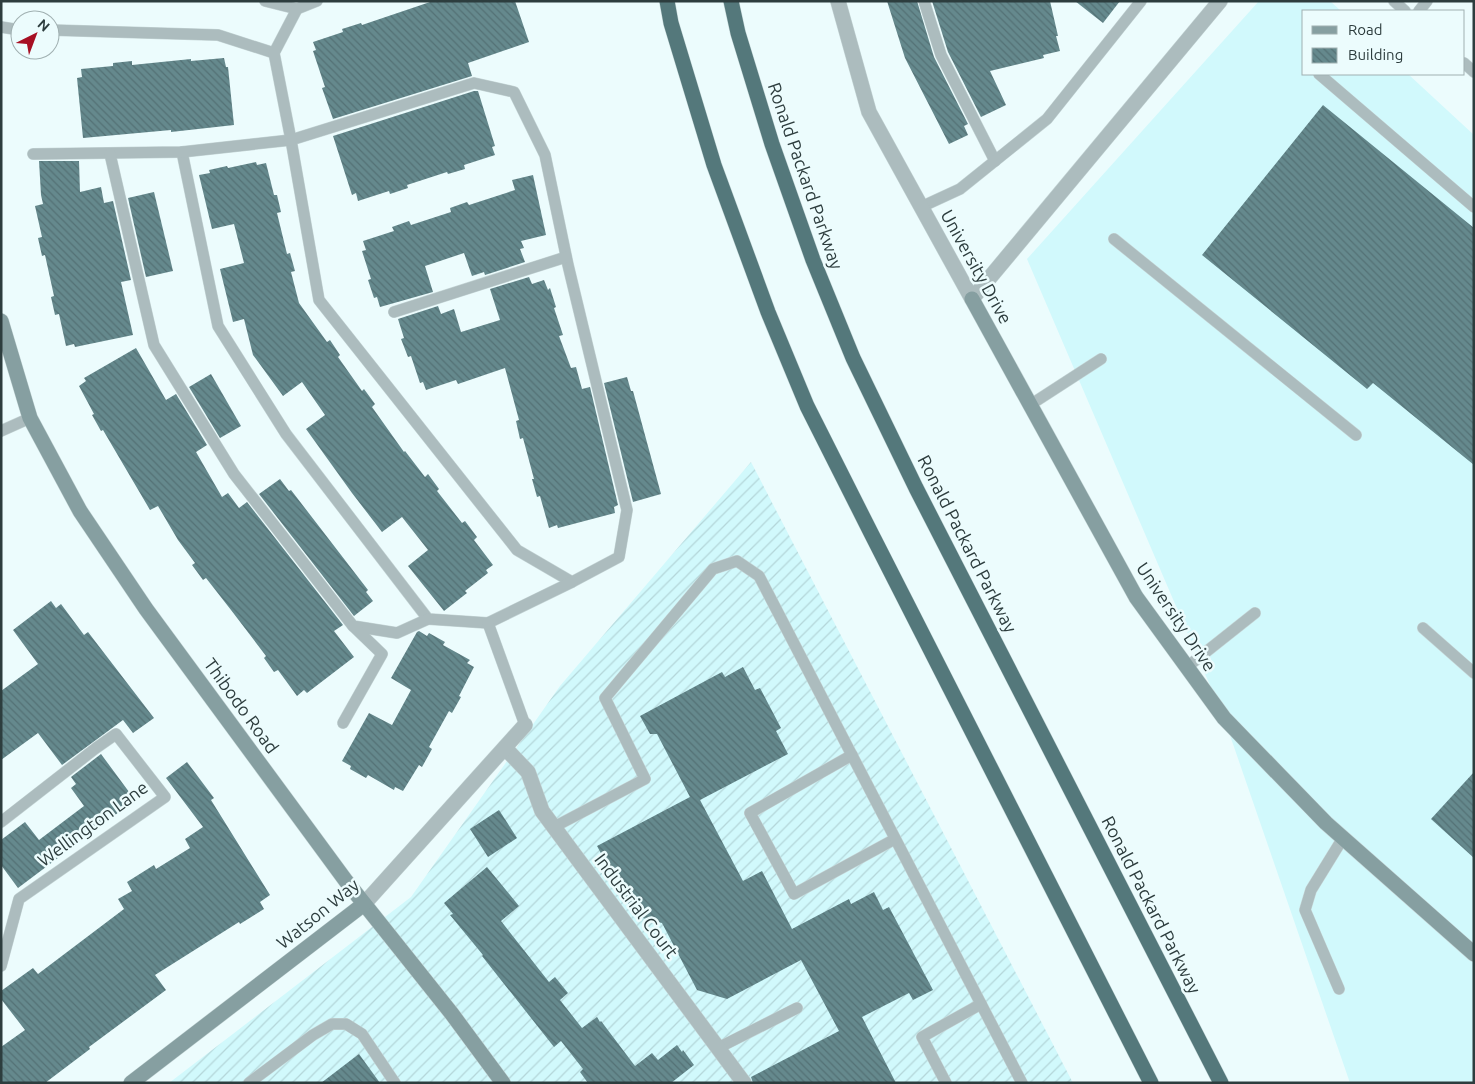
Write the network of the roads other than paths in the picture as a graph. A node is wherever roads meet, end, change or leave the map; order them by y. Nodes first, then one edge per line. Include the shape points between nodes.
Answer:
1 (265, 1) edge
2 (317, 1) edge
3 (667, 1) edge
4 (731, 1) edge
5 (838, 1) edge
6 (924, 1) edge
7 (1141, 1) edge
8 (1220, 1) edge
9 (1394, 1) edge
10 (297, 9) junction
11 (1404, 10) edge
12 (60, 30) edge
13 (274, 53) junction
14 (1320, 75) edge
15 (291, 140) junction
16 (182, 152) junction
17 (33, 154) dead end
18 (110, 154) junction
19 (995, 161) junction
20 (921, 207) junction
21 (1474, 207) edge
22 (1114, 239) dead end
23 (566, 257) junction
24 (972, 299) junction
25 (394, 312) dead end
26 (1, 321) edge
27 (1101, 359) dead end
28 (1030, 405) junction
29 (30, 418) junction
30 (1, 431) edge
31 (1356, 435) dead end
32 (572, 582) junction
33 (1255, 613) dead end
34 (428, 619) junction
35 (488, 623) junction
36 (353, 626) junction
37 (1423, 628) dead end
38 (1187, 667) junction
39 (1474, 673) edge
40 (343, 724) dead end
41 (525, 725) joint
42 (505, 748) junction
43 (852, 755) junction
44 (1, 822) edge
45 (554, 827) junction
46 (1342, 838) junction
47 (895, 839) junction
48 (364, 904) junction
49 (1474, 954) edge
50 (1, 966) edge
51 (1339, 989) dead end
52 (981, 1004) junction
53 (797, 1008) dead end
54 (718, 1048) junction
55 (131, 1083) edge
56 (249, 1083) edge
57 (395, 1083) edge
58 (503, 1083) edge
59 (744, 1083) edge
60 (946, 1083) edge
61 (1022, 1083) edge
62 (1151, 1083) edge
63 (1221, 1083) edge

1 - 10 lane
2 - 10 lane
3 - 62 highway via 714,165 768,312 808,406
4 - 63 highway, Ronald Packard Parkway via 772,144 813,260 853,358 916,488
5 - 20 street, University Drive via 869,112
6 - 19 lane via 941,55
7 - 19 lane via 1047,119
8 - 24 street
9 - 11 lane
10 - 13 lane
12 - 13 lane via 218,35
13 - 15 lane
14 - 21 lane
15 - 16 lane
15 - 23 lane via 474,84 514,92 545,155
15 - 32 lane via 319,300 517,550
16 - 18 lane
16 - 34 lane via 218,326 286,434
17 - 18 lane
18 - 36 lane via 154,345 234,474
19 - 20 lane via 960,189
20 - 24 street, University Drive
22 - 31 lane
23 - 25 lane
23 - 32 lane via 627,510 619,557
24 - 28 street, University Drive
26 - 29 street, Thibodo Road
27 - 28 lane
28 - 38 street, University Drive via 1136,597
29 - 30 lane
29 - 48 street, Thibodo Road via 80,510 146,609
32 - 35 lane
33 - 38 lane
34 - 35 lane
34 - 36 lane via 397,633
35 - 41 lane
36 - 40 lane via 382,654
37 - 39 lane
38 - 46 street, University Drive via 1224,718
41 - 42 street, Watson Way
42 - 45 street, Industrial Court via 528,772 542,811
42 - 48 street, Watson Way
43 - 45 lane via 759,576 737,561 714,569 605,698 645,779
43 - 47 lane
43 - 47 lane via 750,813 794,894
44 - 50 lane, Wellington Lane via 116,734 164,798 19,899
45 - 54 street, Industrial Court
46 - 49 street, University Drive
46 - 51 lane via 1311,890 1304,910
47 - 52 lane
48 - 55 street, Watson Way
48 - 58 street, Thibodo Road
52 - 60 lane via 922,1037
52 - 61 lane
53 - 54 lane
54 - 59 street, Industrial Court
56 - 57 lane via 313,1034 332,1024 346,1024 362,1034

